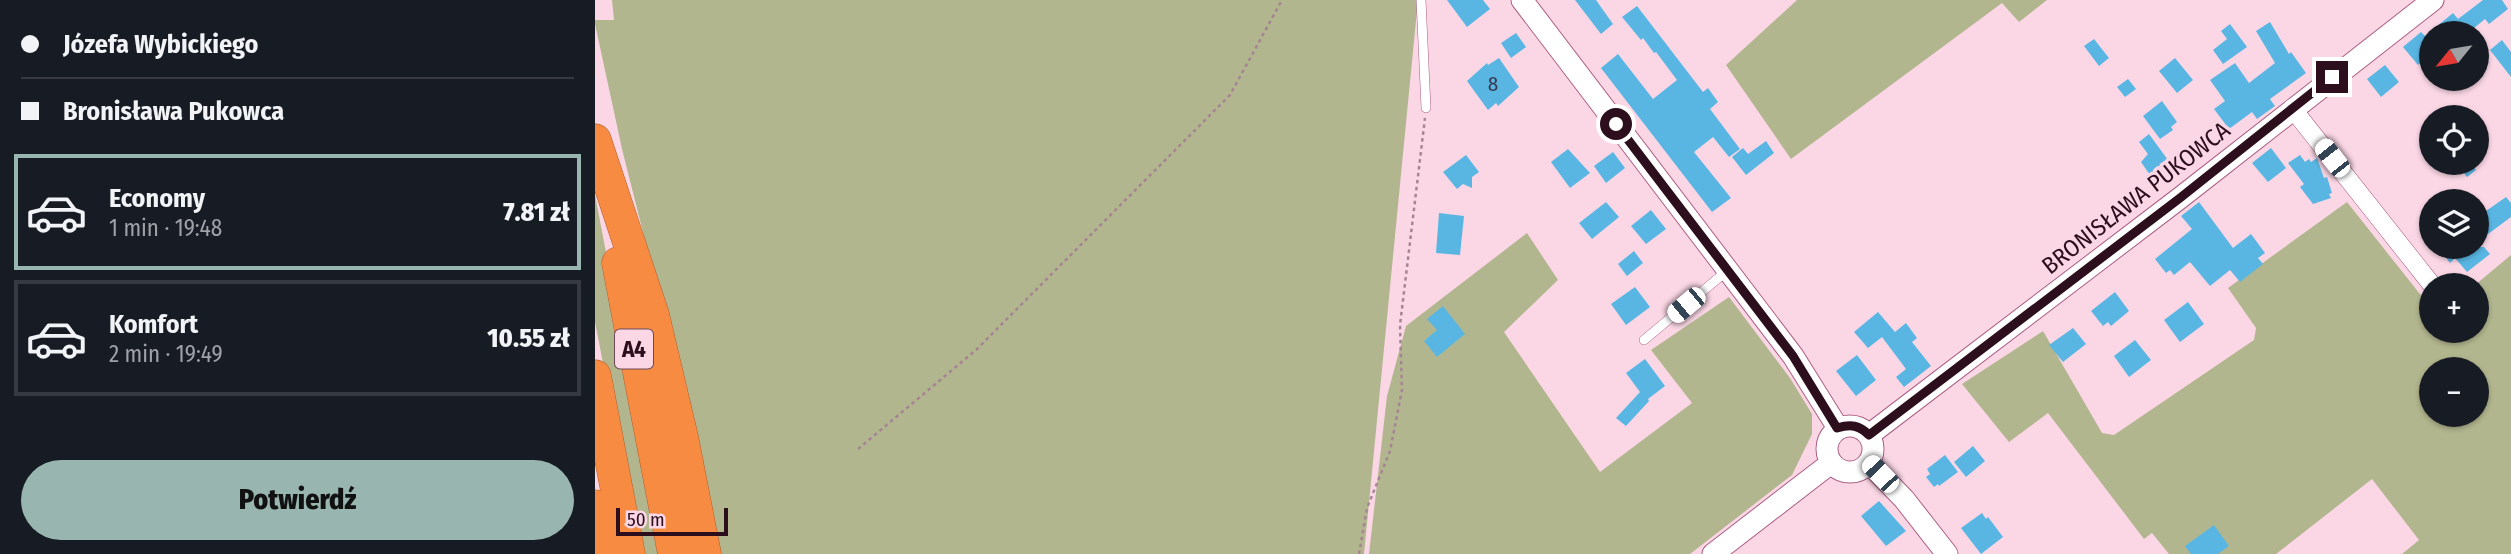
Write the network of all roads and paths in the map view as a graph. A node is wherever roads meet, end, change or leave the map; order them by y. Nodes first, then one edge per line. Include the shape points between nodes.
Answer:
1 (1282, 0) edge
2 (1421, 0) edge
3 (1522, 0) edge
4 (2433, 0) edge
5 (1426, 108) joint
6 (2292, 108) junction
7 (595, 142) edge
8 (1728, 270) junction
9 (2423, 273) edge
10 (1644, 340) dead end
11 (595, 376) edge
12 (1837, 428) junction
13 (1869, 435) junction
14 (858, 449) dead end
15 (1831, 463) junction
16 (1869, 463) junction
17 (595, 506) edge
18 (601, 554) edge
19 (629, 554) edge
20 (674, 554) edge
21 (705, 554) edge
22 (1360, 554) edge
23 (1713, 554) edge
24 (1947, 554) edge

1 - 14 path via 1230,95 976,350
2 - 5 lane
3 - 8 street
4 - 6 street, BRONISŁAWA PUKOWCA
5 - 22 path via 1400,325 1402,390 1390,451 1367,508
6 - 9 street
6 - 13 street, BRONISŁAWA PUKOWCA
7 - 20 highway, A4
7 - 21 highway via 653,315
8 - 10 lane
8 - 12 street via 1793,356
11 - 19 highway, A4
12 - 13 street via 1854,426
12 - 15 street via 1826,444
13 - 16 street via 1873,454
15 - 16 street via 1850,472
15 - 23 street
16 - 24 street
17 - 18 highway

